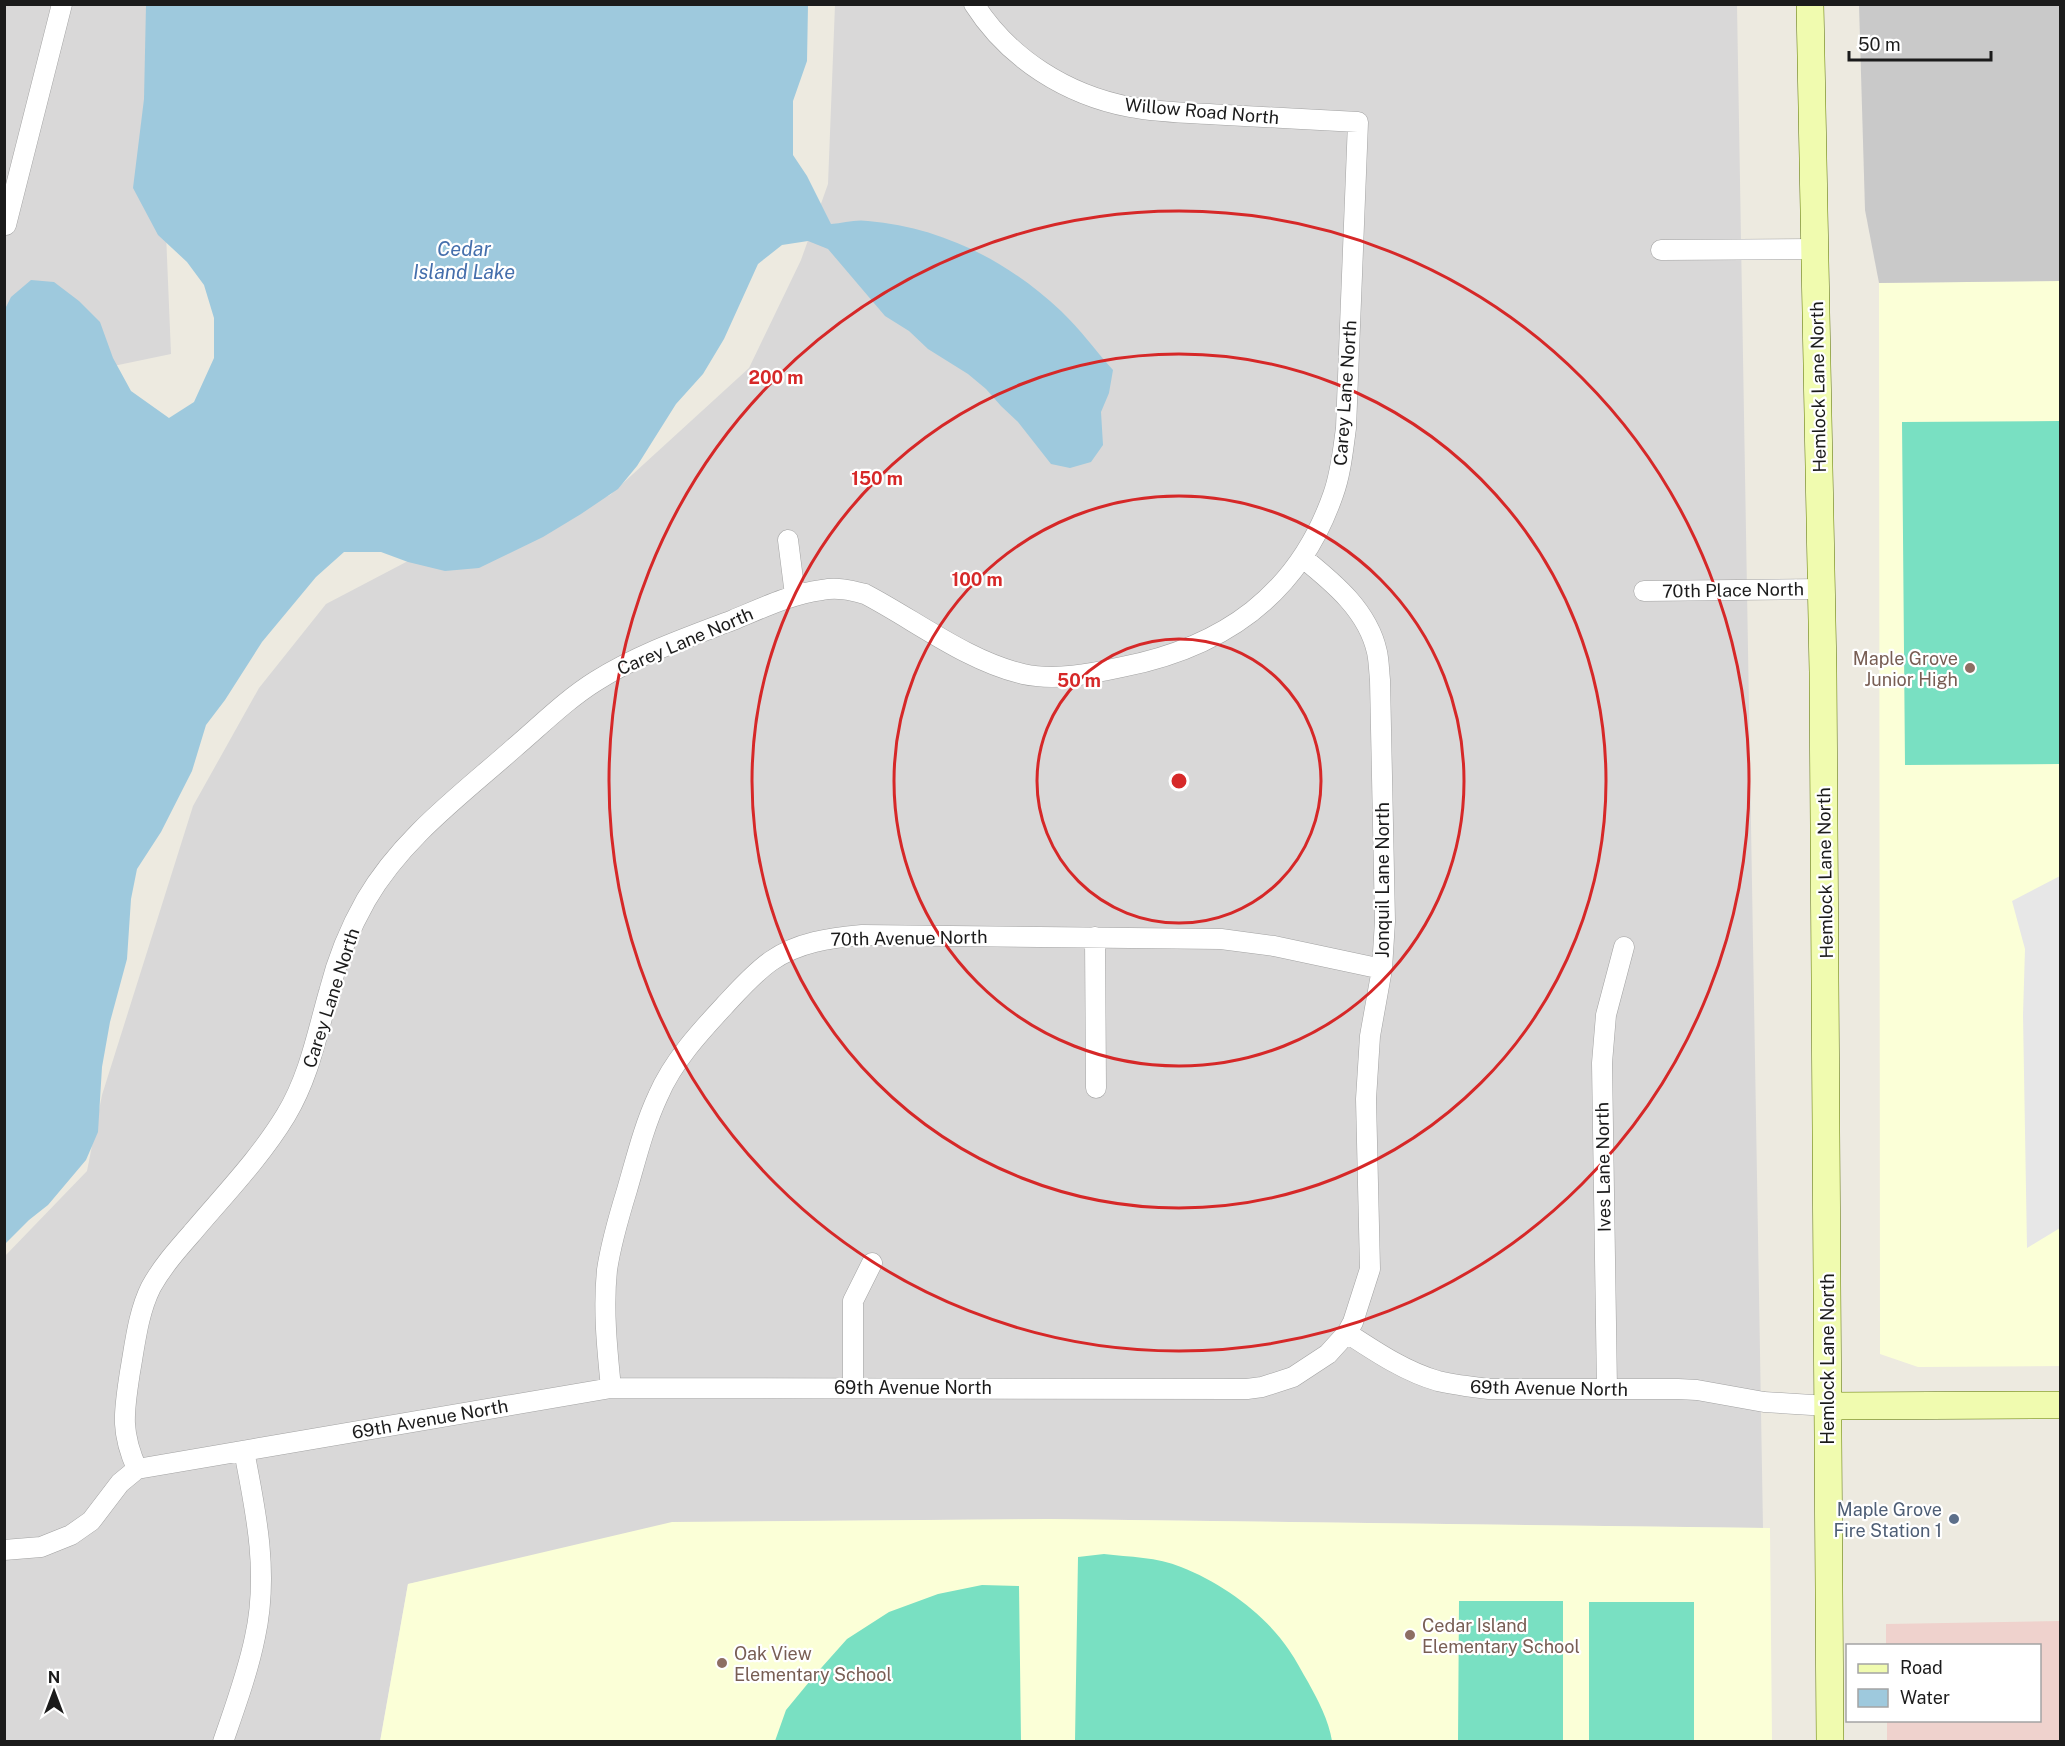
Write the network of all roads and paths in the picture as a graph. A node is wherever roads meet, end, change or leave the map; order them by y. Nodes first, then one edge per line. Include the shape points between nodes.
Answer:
1 (62, 4) edge
2 (974, 4) edge
3 (1810, 4) edge
4 (1358, 122) joint
5 (6, 225) dead end
6 (1814, 249) junction
7 (1661, 250) dead end
8 (788, 540) dead end
9 (1303, 558) junction
10 (1822, 589) junction
11 (1644, 591) dead end
12 (795, 595) junction
13 (1095, 937) junction
14 (1624, 946) dead end
15 (1382, 969) junction
16 (1096, 1088) dead end
17 (872, 1263) dead end
18 (1347, 1334) junction
19 (853, 1387) junction
20 (611, 1388) junction
21 (1607, 1389) junction
22 (2061, 1405) edge
23 (1828, 1406) junction
24 (244, 1451) junction
25 (138, 1469) junction
26 (4, 1550) edge
27 (223, 1742) edge
28 (1830, 1742) edge

1 - 5 street
2 - 4 street, Willow Road North via 1003,42 1030,64 1070,88 1110,103 1154,111
3 - 6 main road, Hemlock Lane North
4 - 9 street, Carey Lane North via 1341,469 1324,518
6 - 7 street
6 - 10 main road, Hemlock Lane North
8 - 12 street
9 - 12 street, Carey Lane North via 1256,608 1185,651 1146,663 1062,676 1024,674 988,663 865,594 824,589
9 - 15 street, Jonquil Lane North via 1349,599 1366,623 1377,651 1385,921
10 - 11 street, 70th Place North
10 - 23 main road, Hemlock Lane North
12 - 25 street, Carey Lane North via 656,650 593,682 435,817 394,859 366,899 345,943 318,1039 286,1115 150,1288 141,1313 124,1407 124,1429
13 - 15 street, 70th Avenue North via 1250,942
13 - 16 street
13 - 20 street, 70th Avenue North via 825,938 771,960 744,985 678,1061 658,1094 642,1136 615,1228 608,1268 605,1300
14 - 21 street, Ives Lane North via 1606,1015 1602,1063
15 - 18 street, Jonquil Lane North via 1370,1036 1366,1099 1370,1269
17 - 19 street via 854,1301
18 - 19 street, 69th Avenue North via 1328,1354 1293,1377 1247,1389
18 - 21 street, 69th Avenue North via 1413,1371 1459,1385 1489,1389
19 - 20 street, 69th Avenue North
20 - 24 street, 69th Avenue North
21 - 23 street, 69th Avenue North via 1688,1390 1764,1402
22 - 23 main road
23 - 28 main road, Hemlock Lane North
24 - 25 street, 69th Avenue North
24 - 27 street via 257,1518 260,1597 256,1636
25 - 26 street via 120,1483 91,1521 71,1535 42,1547

